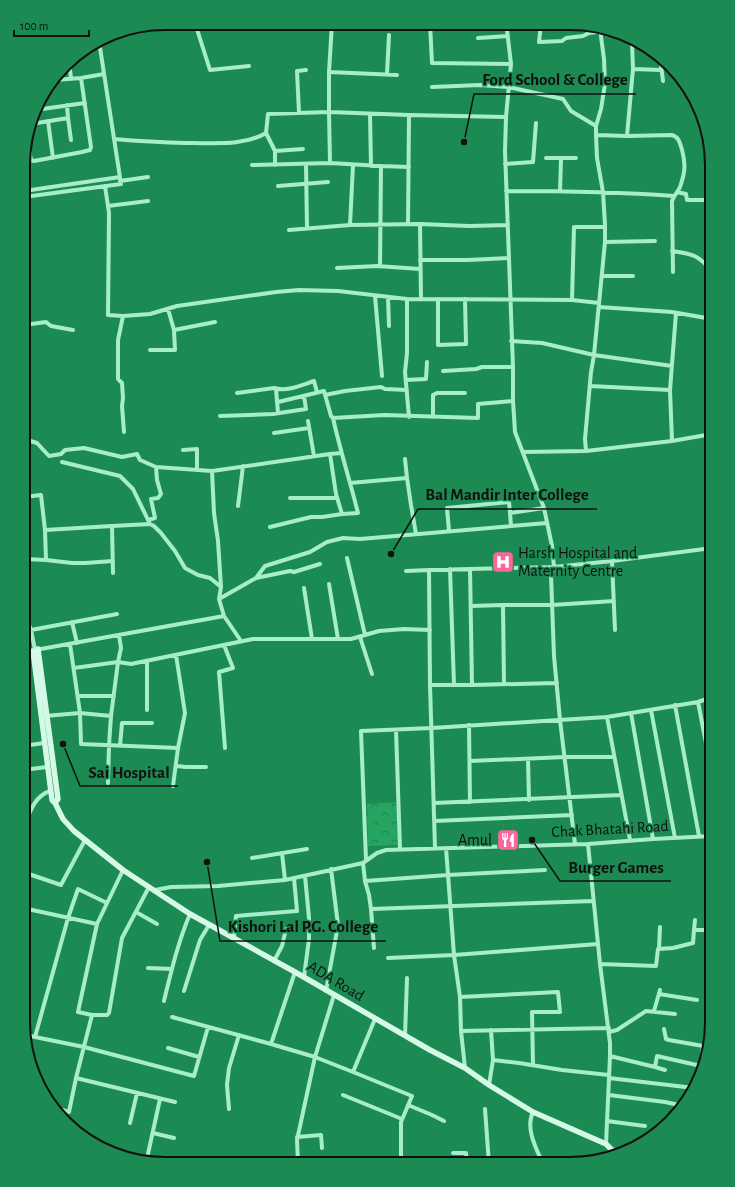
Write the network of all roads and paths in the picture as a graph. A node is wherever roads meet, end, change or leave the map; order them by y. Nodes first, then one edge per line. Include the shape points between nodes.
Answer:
1 (197, 30) edge
2 (332, 30) edge
3 (430, 30) edge
4 (507, 30) edge
5 (540, 30) edge
6 (593, 32) edge
7 (602, 34) edge
8 (389, 35) dead end
9 (508, 36) junction
10 (478, 38) dead end
11 (632, 45) edge
12 (100, 47) edge
13 (510, 64) junction
14 (249, 66) dead end
15 (661, 66) edge
16 (633, 69) junction
17 (70, 70) edge
18 (306, 70) dead end
19 (661, 70) junction
20 (330, 72) junction
21 (104, 74) junction
22 (388, 74) junction
23 (397, 75) dead end
24 (71, 78) junction
25 (81, 78) junction
26 (61, 79) edge
27 (663, 82) dead end
28 (432, 86) dead end
29 (508, 87) junction
30 (85, 103) junction
31 (67, 106) junction
32 (42, 109) edge
33 (329, 112) junction
34 (299, 113) junction
35 (370, 114) junction
36 (410, 115) junction
37 (506, 117) junction
38 (68, 118) junction
39 (48, 121) junction
40 (37, 123) edge
41 (536, 123) dead end
42 (596, 126) junction
43 (266, 133) junction
44 (596, 135) junction
45 (627, 136) junction
46 (114, 139) junction
47 (71, 140) dead end
48 (303, 149) dead end
49 (275, 151) junction
50 (30, 157) edge
51 (53, 158) junction
52 (546, 158) dead end
53 (561, 158) junction
54 (576, 158) dead end
55 (330, 163) junction
56 (306, 164) junction
57 (353, 164) junction
58 (505, 164) junction
59 (252, 165) dead end
60 (275, 166) junction
61 (371, 166) junction
62 (381, 166) junction
63 (409, 167) junction
64 (148, 177) dead end
65 (120, 181) junction
66 (328, 182) dead end
67 (306, 184) junction
68 (105, 186) junction
69 (278, 186) dead end
70 (30, 190) edge
71 (560, 191) junction
72 (506, 192) junction
73 (603, 192) junction
74 (675, 194) junction
75 (30, 196) edge
76 (705, 200) edge
77 (148, 201) dead end
78 (108, 206) junction
79 (380, 224) junction
80 (408, 224) junction
81 (420, 224) junction
82 (350, 225) junction
83 (508, 225) junction
84 (605, 227) junction
85 (307, 228) junction
86 (289, 230) dead end
87 (655, 241) dead end
88 (605, 242) junction
89 (672, 251) junction
90 (509, 258) junction
91 (420, 260) junction
92 (705, 264) edge
93 (380, 266) junction
94 (337, 268) dead end
95 (420, 269) junction
96 (673, 272) dead end
97 (602, 276) junction
98 (633, 276) dead end
99 (375, 296) junction
100 (388, 297) junction
101 (407, 298) junction
102 (421, 299) junction
103 (438, 299) junction
104 (465, 299) junction
105 (510, 299) junction
106 (572, 300) junction
107 (599, 305) junction
108 (168, 309) junction
109 (676, 313) junction
110 (123, 316) junction
111 (705, 317) edge
112 (216, 322) dead end
113 (30, 324) edge
114 (389, 326) dead end
115 (73, 330) dead end
116 (174, 330) junction
117 (511, 341) junction
118 (150, 350) dead end
119 (594, 355) junction
120 (427, 362) dead end
121 (672, 366) junction
122 (513, 367) junction
123 (443, 371) dead end
124 (382, 376) dead end
125 (406, 380) junction
126 (590, 386) junction
127 (276, 389) junction
128 (407, 390) junction
129 (670, 390) junction
130 (317, 392) junction
131 (237, 393) dead end
132 (465, 393) dead end
133 (325, 395) junction
134 (304, 396) junction
135 (513, 401) junction
136 (278, 402) junction
137 (278, 413) junction
138 (220, 416) dead end
139 (409, 417) junction
140 (333, 418) junction
141 (433, 418) junction
142 (308, 421) dead end
143 (310, 428) junction
144 (124, 432) dead end
145 (274, 433) dead end
146 (705, 435) edge
147 (30, 441) edge
148 (672, 441) junction
149 (183, 450) dead end
150 (586, 451) junction
151 (523, 452) junction
152 (341, 453) junction
153 (330, 454) junction
154 (314, 456) junction
155 (405, 459) dead end
156 (62, 462) dead end
157 (244, 466) junction
158 (156, 467) junction
159 (197, 470) junction
160 (212, 471) junction
161 (408, 478) junction
162 (350, 483) junction
163 (30, 496) edge
164 (290, 498) dead end
165 (337, 498) junction
166 (238, 506) dead end
167 (544, 508) junction
168 (510, 513) junction
169 (342, 514) junction
170 (149, 522) junction
171 (547, 523) junction
172 (112, 526) junction
173 (511, 526) junction
174 (270, 527) dead end
175 (45, 530) junction
176 (449, 531) junction
177 (416, 534) junction
178 (705, 549) edge
179 (348, 558) dead end
180 (30, 559) edge
181 (46, 560) junction
182 (113, 560) junction
183 (612, 561) junction
184 (320, 564) dead end
185 (554, 567) junction
186 (450, 569) junction
187 (470, 569) junction
188 (429, 570) junction
189 (406, 571) dead end
190 (113, 572) dead end
191 (256, 578) junction
192 (329, 584) dead end
193 (221, 587) junction
194 (304, 588) dead end
195 (219, 599) junction
196 (614, 601) junction
197 (503, 605) junction
198 (552, 605) junction
199 (471, 606) junction
200 (117, 614) dead end
201 (224, 616) junction
202 (72, 622) junction
203 (31, 630) joint
204 (430, 630) junction
205 (615, 630) dead end
206 (119, 635) junction
207 (362, 636) junction
208 (312, 639) junction
209 (338, 639) junction
210 (77, 642) junction
211 (241, 642) junction
212 (70, 644) junction
213 (224, 645) junction
214 (35, 650) junction
215 (30, 651) edge
216 (176, 655) junction
217 (148, 661) junction
218 (118, 662) junction
219 (74, 668) junction
220 (372, 674) dead end
221 (557, 683) junction
222 (504, 684) junction
223 (430, 685) junction
224 (454, 685) junction
225 (472, 685) junction
226 (78, 696) junction
227 (114, 696) junction
228 (705, 700) edge
229 (698, 702) junction
230 (675, 705) junction
231 (147, 710) dead end
232 (651, 710) junction
233 (80, 713) junction
234 (632, 713) junction
235 (48, 716) junction
236 (111, 716) junction
237 (41, 717) junction
238 (607, 717) junction
239 (560, 720) junction
240 (152, 724) dead end
241 (469, 725) junction
242 (432, 728) junction
243 (396, 730) junction
244 (705, 738) edge
245 (44, 743) junction
246 (30, 745) edge
247 (109, 745) junction
248 (120, 746) junction
249 (178, 748) junction
250 (225, 748) dead end
251 (565, 758) junction
252 (614, 758) junction
253 (528, 759) junction
254 (470, 760) junction
255 (176, 766) junction
256 (47, 767) junction
257 (206, 767) dead end
258 (30, 769) edge
259 (108, 783) dead end
260 (173, 786) dead end
261 (50, 791) junction
262 (621, 795) junction
263 (570, 798) junction
264 (529, 800) junction
265 (470, 802) junction
266 (55, 803) junction
267 (434, 803) junction
268 (30, 812) edge
269 (572, 814) junction
270 (434, 821) junction
271 (699, 836) junction
272 (705, 836) edge
273 (675, 838) junction
274 (653, 839) junction
275 (85, 840) junction
276 (630, 840) junction
277 (575, 844) junction
278 (588, 844) junction
279 (435, 848) junction
280 (446, 848) junction
281 (307, 849) dead end
282 (400, 849) junction
283 (282, 853) junction
284 (252, 858) dead end
285 (364, 862) junction
286 (331, 869) junction
287 (124, 870) junction
288 (545, 870) dead end
289 (30, 874) edge
290 (448, 875) junction
291 (304, 876) junction
292 (294, 878) junction
293 (285, 880) junction
294 (365, 881) junction
295 (152, 889) junction
296 (593, 901) junction
297 (107, 903) junction
298 (450, 906) junction
299 (372, 909) junction
300 (30, 910) edge
301 (136, 912) junction
302 (190, 914) junction
303 (68, 918) junction
304 (695, 920) dead end
305 (97, 924) junction
306 (157, 924) dead end
307 (209, 925) junction
308 (660, 927) dead end
309 (286, 929) dead end
310 (694, 930) junction
311 (705, 930) edge
312 (234, 938) junction
313 (598, 944) junction
314 (374, 948) dead end
315 (659, 950) junction
316 (454, 955) junction
317 (388, 958) dead end
318 (274, 961) junction
319 (600, 964) junction
320 (148, 968) dead end
321 (172, 969) junction
322 (295, 972) junction
323 (304, 977) junction
324 (407, 978) dead end
325 (184, 991) dead end
326 (326, 991) junction
327 (334, 996) junction
328 (460, 997) junction
329 (697, 1000) dead end
330 (164, 1001) dead end
331 (654, 1012) junction
332 (675, 1014) dead end
333 (92, 1015) junction
334 (172, 1017) dead end
335 (375, 1019) junction
336 (208, 1027) junction
337 (664, 1029) dead end
338 (491, 1030) junction
339 (533, 1030) junction
340 (609, 1030) junction
341 (461, 1031) junction
342 (239, 1035) junction
343 (405, 1036) junction
344 (31, 1037) edge
345 (35, 1038) junction
346 (271, 1044) junction
347 (702, 1046) edge
348 (84, 1047) junction
349 (168, 1048) dead end
350 (610, 1056) junction
351 (199, 1057) junction
352 (315, 1057) junction
353 (493, 1060) junction
354 (533, 1065) junction
355 (698, 1065) edge
356 (655, 1067) junction
357 (465, 1068) junction
358 (665, 1070) dead end
359 (353, 1072) junction
360 (609, 1077) junction
361 (76, 1078) junction
362 (489, 1085) junction
363 (688, 1087) edge
364 (137, 1093) junction
365 (343, 1095) dead end
366 (608, 1095) junction
367 (160, 1099) junction
368 (176, 1102) dead end
369 (677, 1104) edge
370 (408, 1105) junction
371 (485, 1109) dead end
372 (64, 1110) edge
373 (229, 1110) dead end
374 (533, 1112) junction
375 (402, 1119) junction
376 (607, 1120) junction
377 (444, 1121) dead end
378 (130, 1123) dead end
379 (645, 1126) dead end
380 (153, 1133) junction
381 (298, 1137) junction
382 (174, 1138) dead end
383 (606, 1144) junction
384 (322, 1148) dead end
385 (610, 1151) edge
386 (454, 1153) dead end
387 (148, 1156) edge
388 (298, 1157) edge
389 (401, 1157) edge
390 (466, 1157) edge
391 (488, 1157) edge
392 (540, 1157) edge

1 - 14 street via 210,70
2 - 20 street
3 - 13 street via 432,63
4 - 9 street
5 - 6 street via 539,42 562,41
7 - 42 street via 605,84
8 - 22 street
9 - 10 street
9 - 13 street
11 - 16 street
12 - 21 street
13 - 29 street
15 - 19 street
16 - 19 street
16 - 45 street
17 - 24 street
18 - 34 street via 297,71
19 - 27 street
20 - 22 street
20 - 33 street
21 - 25 street
21 - 46 street
22 - 23 street
24 - 25 street
24 - 26 street
25 - 30 street
28 - 29 street
29 - 37 street
29 - 42 street via 563,99 571,111
30 - 31 street
30 - 51 street via 90,150
31 - 32 street
31 - 38 street
33 - 34 street
33 - 35 street
33 - 55 street
34 - 43 street via 268,114
35 - 36 street
35 - 61 street
36 - 37 street
36 - 63 street
37 - 58 street
38 - 39 street
38 - 47 street
39 - 40 street
39 - 51 street
41 - 58 street via 534,162
42 - 44 street
43 - 46 street via 247,141 224,144
43 - 49 street
44 - 45 street
44 - 73 street
45 - 74 street via 672,135 678,138 684,156 685,170 680,188
46 - 65 street
48 - 49 street
49 - 60 street
50 - 51 street via 34,161
52 - 53 street
53 - 54 street
53 - 71 street
55 - 56 street
55 - 57 street
56 - 60 street
56 - 67 street
57 - 61 street
57 - 82 street
58 - 72 street
59 - 60 street
61 - 62 street
62 - 63 street
62 - 79 street
63 - 80 street
64 - 65 street
65 - 68 street
65 - 70 street
66 - 67 street
67 - 69 street
67 - 85 street
68 - 75 street
68 - 78 street
71 - 72 street
71 - 73 street
72 - 83 street
73 - 74 street
73 - 84 street
74 - 76 street via 686,194 687,200
74 - 89 street via 672,207
77 - 78 street
78 - 110 street via 108,315
79 - 80 street
79 - 82 street
79 - 93 street
80 - 81 street
81 - 83 street
81 - 91 street
82 - 85 street
83 - 90 street
84 - 88 street
84 - 106 street via 574,227
85 - 86 street
87 - 88 street
88 - 97 street
89 - 92 street via 695,255
89 - 96 street
90 - 91 street
90 - 105 street
91 - 95 street
93 - 94 street
93 - 95 street
95 - 102 street
97 - 98 street
97 - 107 street
99 - 100 street
99 - 108 street via 338,291 299,290
99 - 124 street
100 - 101 street
100 - 114 street
101 - 102 street
101 - 125 street
102 - 103 street
103 - 104 street
103 - 104 street via 438,345 466,344
104 - 105 street
105 - 106 street
105 - 117 street
106 - 107 street
107 - 109 street
107 - 119 street
108 - 110 street via 150,314
108 - 116 street
109 - 111 street
109 - 121 street
110 - 144 street via 118,340 118,379 122,383
112 - 116 street
113 - 115 street via 46,322 51,326
116 - 118 street via 175,350
117 - 119 street via 542,343
117 - 122 street
119 - 121 street
119 - 126 street
120 - 125 street via 426,379
121 - 129 street
122 - 123 street
122 - 135 street
125 - 128 street
126 - 129 street
126 - 150 street
127 - 130 street via 292,388 314,381
127 - 131 street
127 - 136 street
128 - 133 street via 382,387
128 - 139 street
129 - 148 street
130 - 133 street via 324,391
130 - 134 street
132 - 141 street via 433,395
133 - 140 street
134 - 136 street
134 - 137 street via 306,409
135 - 141 street via 478,404 478,418
135 - 151 street via 515,432
136 - 137 street
137 - 138 street
139 - 140 street via 384,415
139 - 141 street
140 - 152 street
142 - 143 street
143 - 145 street
143 - 154 street
146 - 148 street
147 - 158 street via 37,443 49,456 65,450 84,448 122,457 137,454 140,460
148 - 150 street
149 - 159 street via 197,449
150 - 151 street
151 - 167 street
152 - 153 street
152 - 162 street
153 - 154 street
153 - 165 street
154 - 157 street
155 - 161 street
156 - 170 street via 120,476 133,489
157 - 160 street
157 - 166 street
158 - 159 street
158 - 170 street via 161,494 158,498 151,499 155,518
159 - 160 street
160 - 193 street
161 - 162 street
161 - 177 street
162 - 169 street via 358,513
163 - 175 street via 41,495
164 - 165 street
165 - 169 street
167 - 168 street
167 - 171 street
168 - 173 street
168 - 176 street via 509,502 447,508
169 - 174 street via 311,517
170 - 172 street
170 - 193 street via 161,533 185,568 210,578
171 - 173 street
171 - 185 street
172 - 175 street
172 - 182 street
173 - 176 street
175 - 181 street
176 - 177 street
177 - 191 street via 343,538 327,542 310,552 265,566
178 - 183 street
179 - 207 street
180 - 181 street
181 - 182 street via 72,563
182 - 190 street
183 - 185 street
183 - 196 street
184 - 191 street via 294,572 290,570
185 - 187 street
185 - 198 street via 551,575
186 - 187 street
186 - 188 street
186 - 224 street
187 - 199 street
188 - 189 street
188 - 204 street
191 - 195 street
192 - 209 street
193 - 195 street
194 - 208 street
195 - 201 street
196 - 198 street
196 - 205 street
197 - 198 street
197 - 199 street
197 - 222 street
198 - 221 street
199 - 225 street
200 - 202 street
201 - 206 street
201 - 211 street
202 - 203 street
202 - 210 street
203 - 214 street
204 - 207 street via 379,631
204 - 223 street
206 - 210 street
206 - 218 street via 121,648
207 - 209 street
207 - 220 street
208 - 209 street
208 - 211 street via 253,639
210 - 212 street
211 - 213 street
212 - 214 street
212 - 219 street
213 - 216 street
213 - 250 street via 233,668 219,672
214 - 215 street
214 - 235 street
214 - 237 street, ADA Road
216 - 217 street
216 - 249 street via 185,713
217 - 218 street via 131,664
217 - 231 street
218 - 219 street
218 - 227 street
219 - 226 street
221 - 222 street
221 - 239 street
222 - 225 street
223 - 224 street
223 - 242 street
224 - 225 street
226 - 227 street
226 - 233 street
227 - 236 street
228 - 229 street
229 - 230 street
229 - 244 street
230 - 232 street
230 - 271 street
232 - 234 street
232 - 273 street
233 - 235 street
233 - 236 street
233 - 247 street via 81,744
234 - 238 street
234 - 274 street
235 - 237 street
235 - 266 street via 58,799
236 - 247 street
237 - 245 street, ADA Road
238 - 239 street
238 - 252 street
239 - 241 street
239 - 251 street
240 - 248 street via 122,723
241 - 242 street
241 - 254 street
242 - 243 street
242 - 267 street
243 - 282 street
243 - 285 street via 361,731
245 - 246 street
245 - 256 street, ADA Road
247 - 248 street
247 - 259 street
248 - 249 street
249 - 255 street
251 - 252 street
251 - 253 street
251 - 263 street
252 - 262 street
253 - 254 street
253 - 264 street
254 - 265 street
255 - 257 street
255 - 260 street
256 - 258 street
256 - 261 street, ADA Road
261 - 266 street, ADA Road
261 - 268 street via 43,793
262 - 263 street
262 - 276 street
263 - 264 street
263 - 269 street
264 - 265 street
265 - 267 street
266 - 275 street, ADA Road via 63,819
267 - 270 street
269 - 270 street
269 - 277 street
270 - 279 street
271 - 272 street, Chak Bhatahi Road
271 - 273 street, Chak Bhatahi Road
273 - 274 street, Chak Bhatahi Road
274 - 276 street, Chak Bhatahi Road
275 - 287 street, ADA Road
275 - 289 street via 61,885
276 - 278 street, Chak Bhatahi Road
277 - 278 street, Chak Bhatahi Road
277 - 280 street, Chak Bhatahi Road
278 - 296 street
279 - 280 street, Chak Bhatahi Road
279 - 282 street, Chak Bhatahi Road
280 - 290 street
281 - 283 street
282 - 285 street, Chak Bhatahi Road via 377,853
283 - 284 street
283 - 293 street
285 - 286 street, Chak Bhatahi Road
285 - 294 street
286 - 291 street, Chak Bhatahi Road
286 - 326 street via 338,924
287 - 295 street, ADA Road
287 - 297 street
288 - 290 street
290 - 294 street
290 - 298 street
291 - 292 street, Chak Bhatahi Road
291 - 323 street via 310,939
292 - 293 street, Chak Bhatahi Road
292 - 312 street via 297,912 236,916
293 - 295 street, Chak Bhatahi Road
294 - 299 street
295 - 301 street
295 - 302 street, ADA Road
296 - 298 street
296 - 313 street
297 - 303 street via 78,889
297 - 305 street
298 - 299 street
298 - 316 street
299 - 314 street
300 - 303 street
301 - 306 street
301 - 333 street via 122,938 109,1013
302 - 307 street, ADA Road
302 - 321 street
303 - 305 street
303 - 345 street
304 - 310 street
305 - 333 street via 78,1012
307 - 312 street, ADA Road
307 - 325 street via 200,940
308 - 315 street
309 - 318 street via 282,946
310 - 311 street
310 - 315 street via 693,943
312 - 318 street, ADA Road
313 - 316 street
313 - 319 street
315 - 319 street via 656,966
316 - 317 street
316 - 328 street
318 - 322 street, ADA Road
319 - 340 street
320 - 321 street
321 - 330 street
322 - 323 street, ADA Road
322 - 346 street
323 - 326 street, ADA Road
324 - 343 street
326 - 327 street, ADA Road
327 - 335 street, ADA Road
327 - 352 street
328 - 339 street via 558,992 560,1012 532,1012
328 - 341 street
329 - 331 street via 660,992
331 - 332 street
331 - 340 street via 646,1011 617,1030
333 - 348 street
334 - 336 street
335 - 343 street, ADA Road
335 - 359 street
336 - 342 street
336 - 351 street
337 - 347 street via 666,1039
338 - 339 street
338 - 341 street
338 - 353 street
339 - 340 street
339 - 354 street
340 - 350 street
341 - 357 street
342 - 346 street
342 - 373 street via 229,1068
343 - 357 street, ADA Road
344 - 345 street
345 - 348 street
346 - 352 street
348 - 351 street via 194,1076
348 - 361 street
349 - 351 street
350 - 356 street
350 - 360 street
352 - 359 street
352 - 381 street
353 - 354 street
353 - 362 street
354 - 360 street
355 - 356 street via 657,1056
356 - 358 street
357 - 362 street, ADA Road
359 - 370 street via 412,1096
360 - 363 street
360 - 366 street
361 - 364 street
361 - 372 street via 70,1112
362 - 374 street, ADA Road
364 - 367 street
364 - 378 street
365 - 375 street
366 - 369 street
366 - 376 street
367 - 368 street
367 - 380 street
370 - 375 street
370 - 377 street
371 - 391 street
374 - 383 street, ADA Road
374 - 392 street via 530,1126
375 - 389 street
376 - 379 street
376 - 383 street
380 - 382 street
380 - 387 street
381 - 384 street via 321,1135
381 - 388 street
383 - 385 street, ADA Road
386 - 390 street via 466,1153

